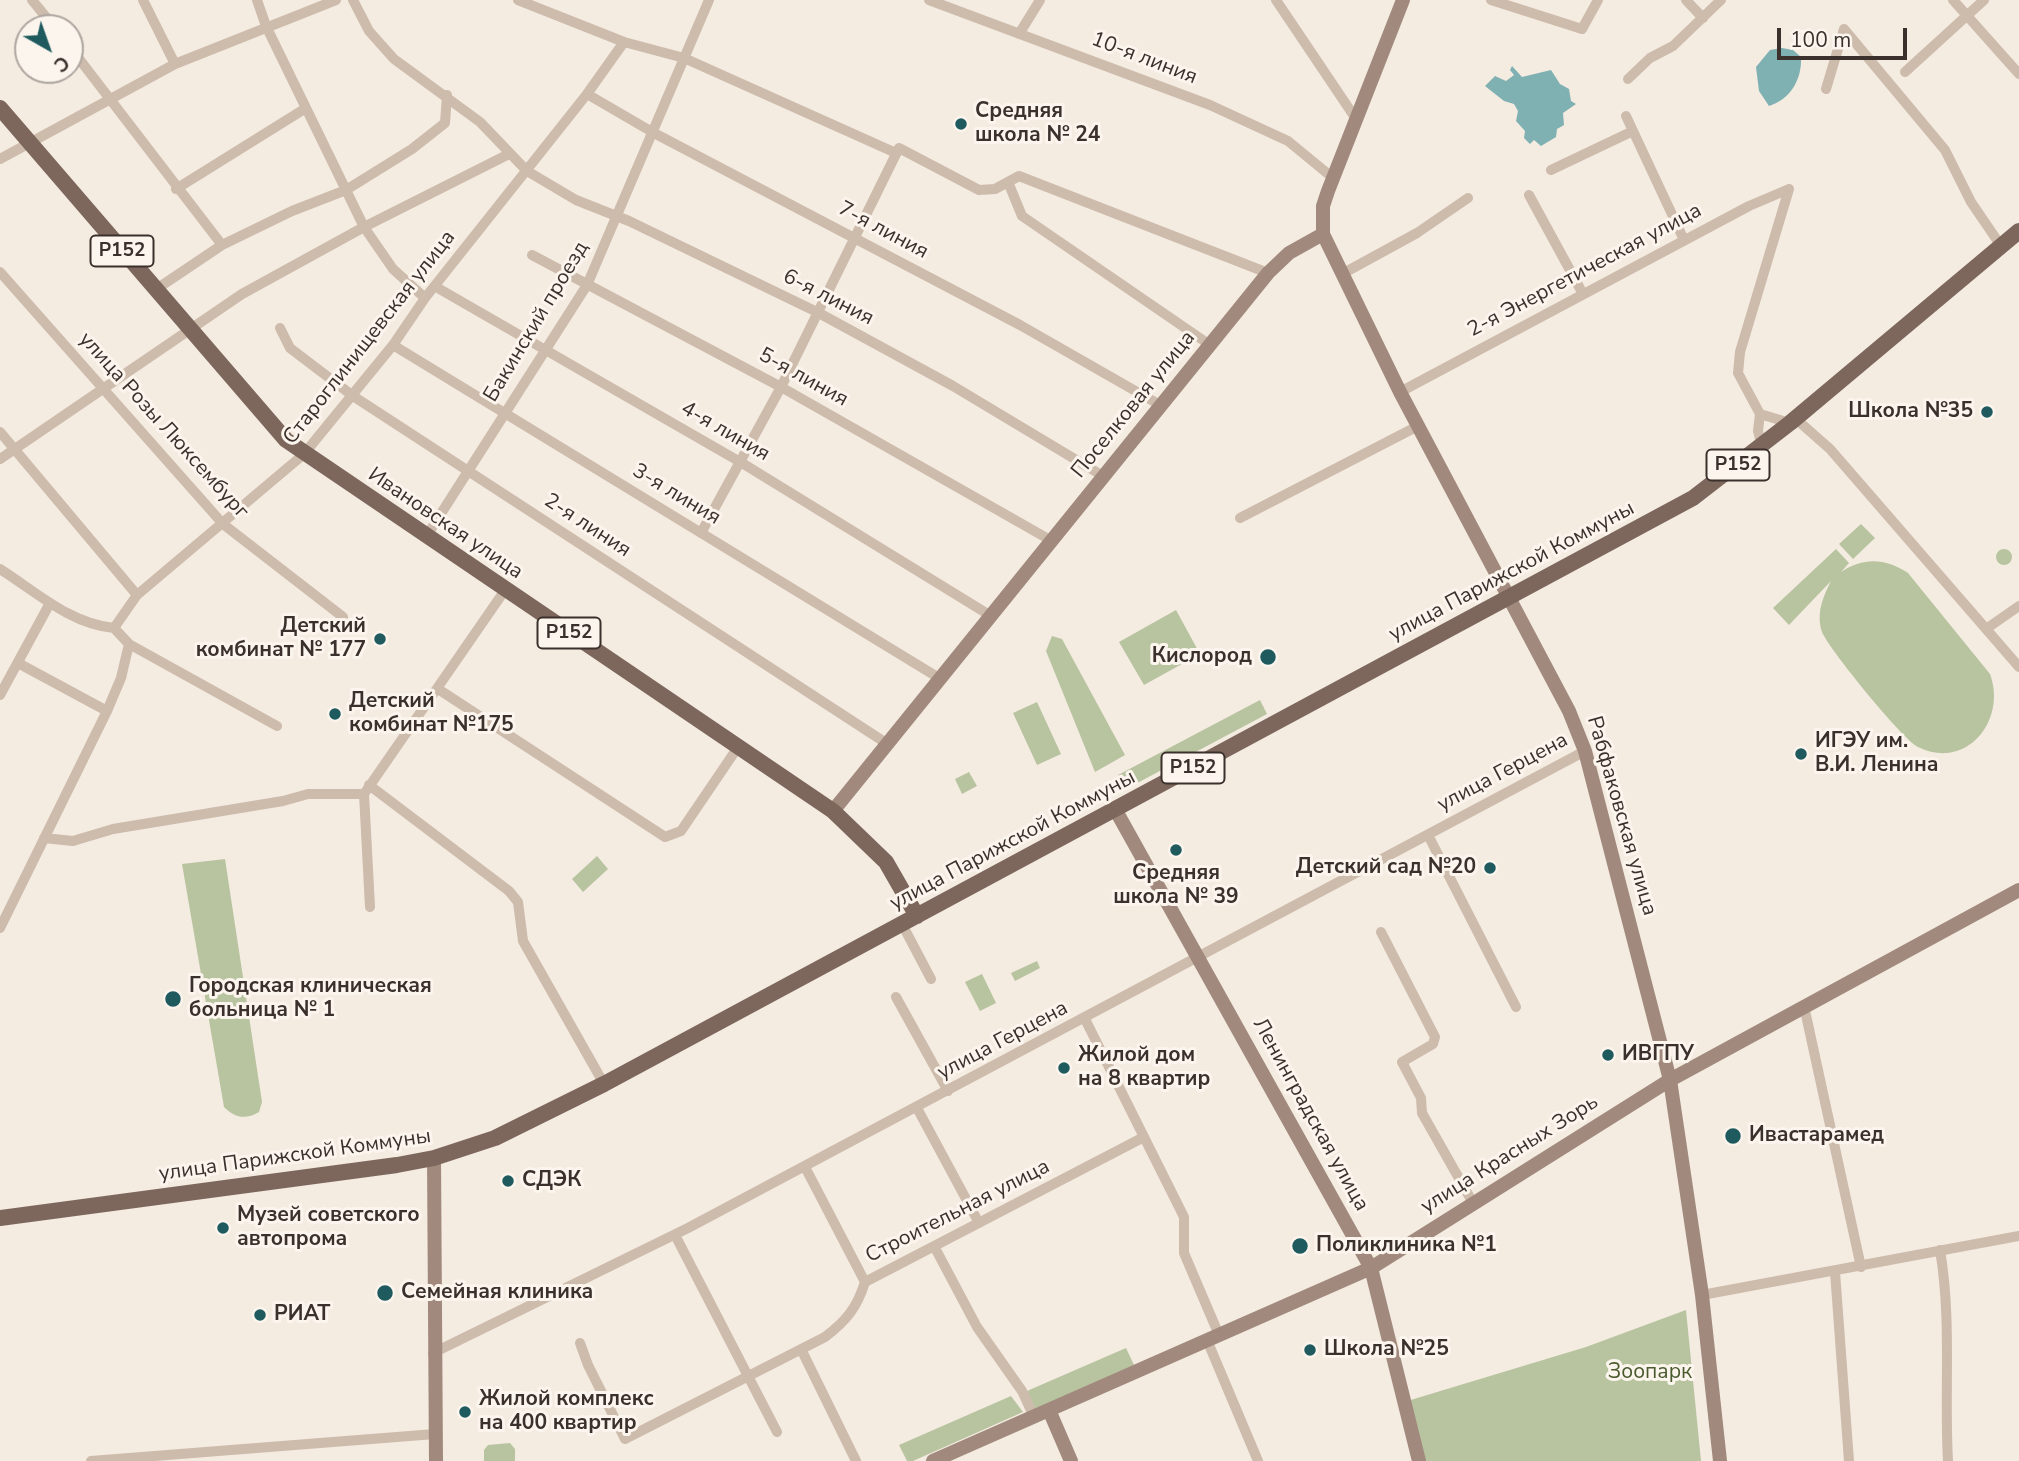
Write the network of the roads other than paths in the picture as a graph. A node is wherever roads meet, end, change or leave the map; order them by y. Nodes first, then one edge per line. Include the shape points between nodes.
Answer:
1 (32, 0) edge
2 (143, 0) edge
3 (257, 0) edge
4 (336, 0) edge
5 (353, 0) edge
6 (518, 0) edge
7 (709, 0) edge
8 (929, 0) edge
9 (1040, 0) edge
10 (1276, 0) edge
11 (1403, 0) edge
12 (1491, 0) edge
13 (1598, 0) edge
14 (1686, 0) edge
15 (1721, 0) edge
16 (1953, 0) edge
17 (1984, 0) edge
18 (44, 14) edge
19 (1968, 16) junction
20 (1703, 18) junction
21 (266, 26) junction
22 (1019, 34) junction
23 (624, 42) junction
24 (684, 58) junction
25 (84, 64) edge
26 (175, 64) junction
27 (1905, 72) dead end
28 (2019, 74) edge
29 (1628, 79) dead end
30 (1826, 89) dead end
31 (587, 94) junction
32 (447, 95) junction
33 (110, 97) junction
34 (0, 108) edge
35 (306, 108) junction
36 (1626, 116) dead end
37 (1356, 119) junction
38 (1633, 131) junction
39 (654, 133) junction
40 (29, 142) junction
41 (897, 151) junction
42 (509, 154) junction
43 (0, 159) edge
44 (1551, 170) dead end
45 (527, 171) junction
46 (1333, 178) junction
47 (1008, 182) junction
48 (176, 189) junction
49 (346, 190) junction
50 (1529, 195) dead end
51 (1468, 198) dead end
52 (619, 216) junction
53 (364, 227) junction
54 (2019, 231) edge
55 (1323, 234) junction
56 (855, 237) junction
57 (1684, 240) junction
58 (222, 245) junction
59 (2001, 246) junction
60 (532, 255) dead end
61 (0, 272) edge
62 (1268, 273) junction
63 (1342, 274) junction
64 (587, 285) junction
65 (436, 286) junction
66 (155, 289) junction
67 (1583, 294) junction
68 (425, 298) junction
69 (817, 312) junction
70 (280, 328) dead end
71 (188, 329) junction
72 (393, 345) junction
73 (1210, 345) junction
74 (547, 351) junction
75 (781, 387) junction
76 (102, 389) junction
77 (1400, 392) junction
78 (352, 396) junction
79 (1160, 405) junction
80 (504, 413) junction
81 (1760, 414) junction
82 (1793, 421) junction
83 (1418, 426) junction
84 (0, 432) edge
85 (1762, 446) junction
86 (15, 448) junction
87 (304, 454) junction
88 (0, 459) edge
89 (742, 463) junction
90 (468, 471) junction
91 (1103, 476) junction
92 (1240, 518) dead end
93 (223, 524) junction
94 (701, 533) junction
95 (426, 537) junction
96 (1052, 541) junction
97 (0, 569) edge
98 (505, 590) junction
99 (137, 594) junction
100 (1508, 599) junction
101 (50, 603) junction
102 (2019, 606) edge
103 (991, 616) junction
104 (343, 617) dead end
105 (114, 628) junction
106 (1986, 629) junction
107 (129, 645) junction
108 (18, 663) junction
109 (2019, 667) edge
110 (939, 678) junction
111 (438, 689) junction
112 (0, 695) edge
113 (107, 711) junction
114 (277, 726) dead end
115 (886, 743) junction
116 (738, 747) junction
117 (1585, 751) junction
118 (367, 790) junction
119 (1115, 809) junction
120 (833, 811) junction
121 (1428, 835) junction
122 (44, 838) junction
123 (2019, 890) edge
124 (0, 898) edge
125 (12, 904) junction
126 (370, 906) dead end
127 (917, 916) junction
128 (902, 924) junction
129 (0, 928) edge
130 (1381, 932) dead end
131 (1199, 959) junction
132 (931, 979) dead end
133 (896, 997) dead end
134 (1804, 1006) junction
135 (1516, 1007) dead end
136 (1084, 1019) junction
137 (1670, 1080) junction
138 (604, 1084) junction
139 (948, 1091) junction
140 (917, 1108) junction
141 (1144, 1137) junction
142 (434, 1158) junction
143 (805, 1167) junction
144 (1474, 1203) junction
145 (0, 1218) edge
146 (979, 1223) junction
147 (675, 1235) junction
148 (2019, 1236) edge
149 (934, 1246) junction
150 (1940, 1250) junction
151 (1861, 1267) junction
152 (1371, 1268) junction
153 (1835, 1272) junction
154 (865, 1282) junction
155 (1702, 1294) junction
156 (1213, 1338) junction
157 (580, 1343) dead end
158 (801, 1349) junction
159 (433, 1353) junction
160 (749, 1376) junction
161 (1049, 1410) junction
162 (1034, 1417) junction
163 (778, 1432) dead end
164 (435, 1434) junction
165 (91, 1461) edge
166 (436, 1461) edge
167 (856, 1461) edge
168 (933, 1461) edge
169 (1071, 1461) edge
170 (1258, 1461) edge
171 (1419, 1461) edge
172 (1720, 1461) edge
173 (1849, 1461) edge
174 (1948, 1461) edge

1 - 18 street
2 - 26 street
3 - 21 street
4 - 21 street
5 - 32 street, 6-я линия via 369,31 394,59
6 - 23 street
7 - 24 street, Бакинский проезд
8 - 22 street, 10-я линия
9 - 22 street
10 - 37 street
11 - 37 street
12 - 13 street via 1581,29
14 - 20 street
15 - 20 street
16 - 19 street
17 - 19 street
19 - 27 street
19 - 28 street
20 - 29 street
21 - 26 street
21 - 35 street
22 - 46 street, 10-я линия via 1210,104 1287,141
23 - 24 street
23 - 31 street, Староглинищевская улица
24 - 39 street, Бакинский проезд
24 - 41 street
25 - 33 street
26 - 33 street
30 - 59 street via 1844,29 1945,150
31 - 39 street, 7-я линия
31 - 45 street, Староглинищевская улица
32 - 42 street, 6-я линия
32 - 49 street via 445,123
33 - 40 street
33 - 48 street
34 - 40 main road, Ивановская улица / Р152
35 - 48 street
35 - 49 street
36 - 38 street
37 - 46 street
38 - 44 street
38 - 57 street
39 - 52 street, Бакинский проезд
39 - 56 street, 7-я линия
40 - 43 street
40 - 66 main road, Ивановская улица / Р152
41 - 47 street via 979,190
41 - 56 street
42 - 45 street, 6-я линия
42 - 53 street
45 - 52 street, 6-я линия via 576,200
45 - 65 street, Староглинищевская улица
46 - 55 street via 1323,206
47 - 62 street via 1019,176 1037,181
47 - 73 street via 1021,216
48 - 58 street
49 - 53 street
49 - 58 street
50 - 67 street
51 - 63 street via 1417,233
52 - 64 street, Бакинский проезд
52 - 69 street, 6-я линия
53 - 68 street via 393,269
53 - 71 street
54 - 59 main road, улица Парижской Коммуны / Р152
55 - 62 street, Поселковая улица via 1289,253
55 - 63 street, Рабфаковская улица
56 - 69 street
56 - 79 street, 7-я линия
57 - 67 street, 2-я Энергетическая улица
57 - 81 street, 2-я Энергетическая улица via 1789,190 1740,352 1738,373
58 - 66 street
59 - 82 main road, улица Парижской Коммуны / Р152
60 - 64 street, 5-я линия
61 - 76 street, улица Розы Люксембург
62 - 73 street, Поселковая улица
63 - 77 street, Рабфаковская улица
64 - 74 street, Бакинский проезд
64 - 75 street, 5-я линия
65 - 68 street, Староглинищевская улица
65 - 74 street, 4-я линия
66 - 71 main road, Ивановская улица / Р152
67 - 77 street, 2-я Энергетическая улица
68 - 72 street, Староглинищевская улица
69 - 75 street
69 - 91 street, 6-я линия
70 - 78 street, 2-я линия via 290,348
71 - 76 street
71 - 87 main road, Ивановская улица / Р152 via 272,426
72 - 78 street, Староглинищевская улица
72 - 80 street, 3-я линия
73 - 79 street, Поселковая улица
74 - 80 street, Бакинский проезд
74 - 89 street, 4-я линия
75 - 89 street
75 - 96 street, 5-я линия
76 - 86 street
76 - 93 street, улица Розы Люксембург
77 - 83 street, Рабфаковская улица
78 - 87 street, Староглинищевская улица
78 - 90 street, 2-я линия
79 - 91 street, Поселковая улица
80 - 90 street, Бакинский проезд
80 - 94 street, 3-я линия
81 - 82 street
81 - 85 street
82 - 85 main road, улица Парижской Коммуны / Р152
82 - 106 street via 1830,449
83 - 92 street
83 - 100 street, Рабфаковская улица
84 - 86 street
85 - 100 main road, улица Парижской Коммуны / Р152 via 1693,498
86 - 88 street
86 - 99 street
87 - 93 street, Староглинищевская улица
87 - 95 main road, Ивановская улица / Р152
89 - 94 street
89 - 103 street, 4-я линия
90 - 95 street, Бакинский проезд
90 - 115 street, 2-я линия
91 - 96 street, Поселковая улица
93 - 99 street, Староглинищевская улица
93 - 104 street, улица Розы Люксембург
94 - 110 street, 3-я линия
95 - 98 main road, Ивановская улица / Р152
96 - 103 street, Поселковая улица
97 - 101 street
98 - 111 street
98 - 116 main road, Ивановская улица / Р152
99 - 105 street, Староглинищевская улица
100 - 117 street, Рабфаковская улица via 1569,711
100 - 119 main road, улица Парижской Коммуны / Р152
101 - 105 street via 96,626
101 - 108 street
102 - 106 street
103 - 110 street, Поселковая улица
105 - 107 street
106 - 109 street
107 - 113 street
107 - 114 street
108 - 112 street
108 - 113 street
110 - 115 street, Поселковая улица
111 - 116 street via 665,837 681,831
111 - 118 street
113 - 122 street
115 - 120 street, Поселковая улица
116 - 120 main road, Ивановская улица / Р152
117 - 121 street, улица Герцена
117 - 137 street, Рабфаковская улица
118 - 122 street via 308,794 113,829 74,841
118 - 126 street
118 - 138 street via 518,902 523,941
119 - 127 main road, улица Парижской Коммуны / Р152
119 - 131 street, Ленинградская улица
120 - 127 main road, Ивановская улица / Р152 via 886,862
121 - 131 street, улица Герцена
121 - 135 street
122 - 125 street
123 - 134 street, улица Красных Зорь
124 - 125 street
125 - 129 street
127 - 128 main road, улица Парижской Коммуны
128 - 132 street
128 - 138 main road, улица Парижской Коммуны
130 - 144 street via 1435,1037 1433,1044 1402,1062 1421,1098 1422,1113
131 - 136 street, улица Герцена
131 - 152 street, Ленинградская улица
133 - 139 street
134 - 137 street, улица Красных Зорь
134 - 151 street
136 - 139 street, улица Герцена
136 - 141 street
137 - 144 street, улица Красных Зорь
137 - 155 street, Рабфаковская улица
138 - 142 main road, улица Парижской Коммуны via 507,1133
139 - 140 street, улица Герцена
140 - 143 street, улица Герцена
140 - 146 street
141 - 146 street, Строительная улица
141 - 156 street via 1184,1217 1184,1253
142 - 145 main road, улица Парижской Коммуны
142 - 159 street
143 - 147 street, улица Герцена
143 - 154 street
144 - 152 street, улица Красных Зорь
146 - 149 street, Строительная улица
147 - 159 street, улица Герцена
147 - 160 street
148 - 150 street
149 - 154 street, Строительная улица
149 - 162 street via 977,1327 1022,1391
150 - 151 street
150 - 174 street via 1947,1295
151 - 153 street
152 - 156 street, улица Красных Зорь
152 - 171 street, Ленинградская улица
153 - 155 street
153 - 173 street
154 - 158 street, Строительная улица via 846,1321
155 - 172 street, Рабфаковская улица
156 - 161 street, улица Красных Зорь
156 - 170 street
157 - 160 street, Строительная улица via 625,1439
158 - 160 street, Строительная улица
158 - 167 street
159 - 164 street
160 - 163 street
161 - 162 street, улица Красных Зорь
161 - 169 street
162 - 168 street, улица Красных Зорь
164 - 165 street
164 - 166 street

